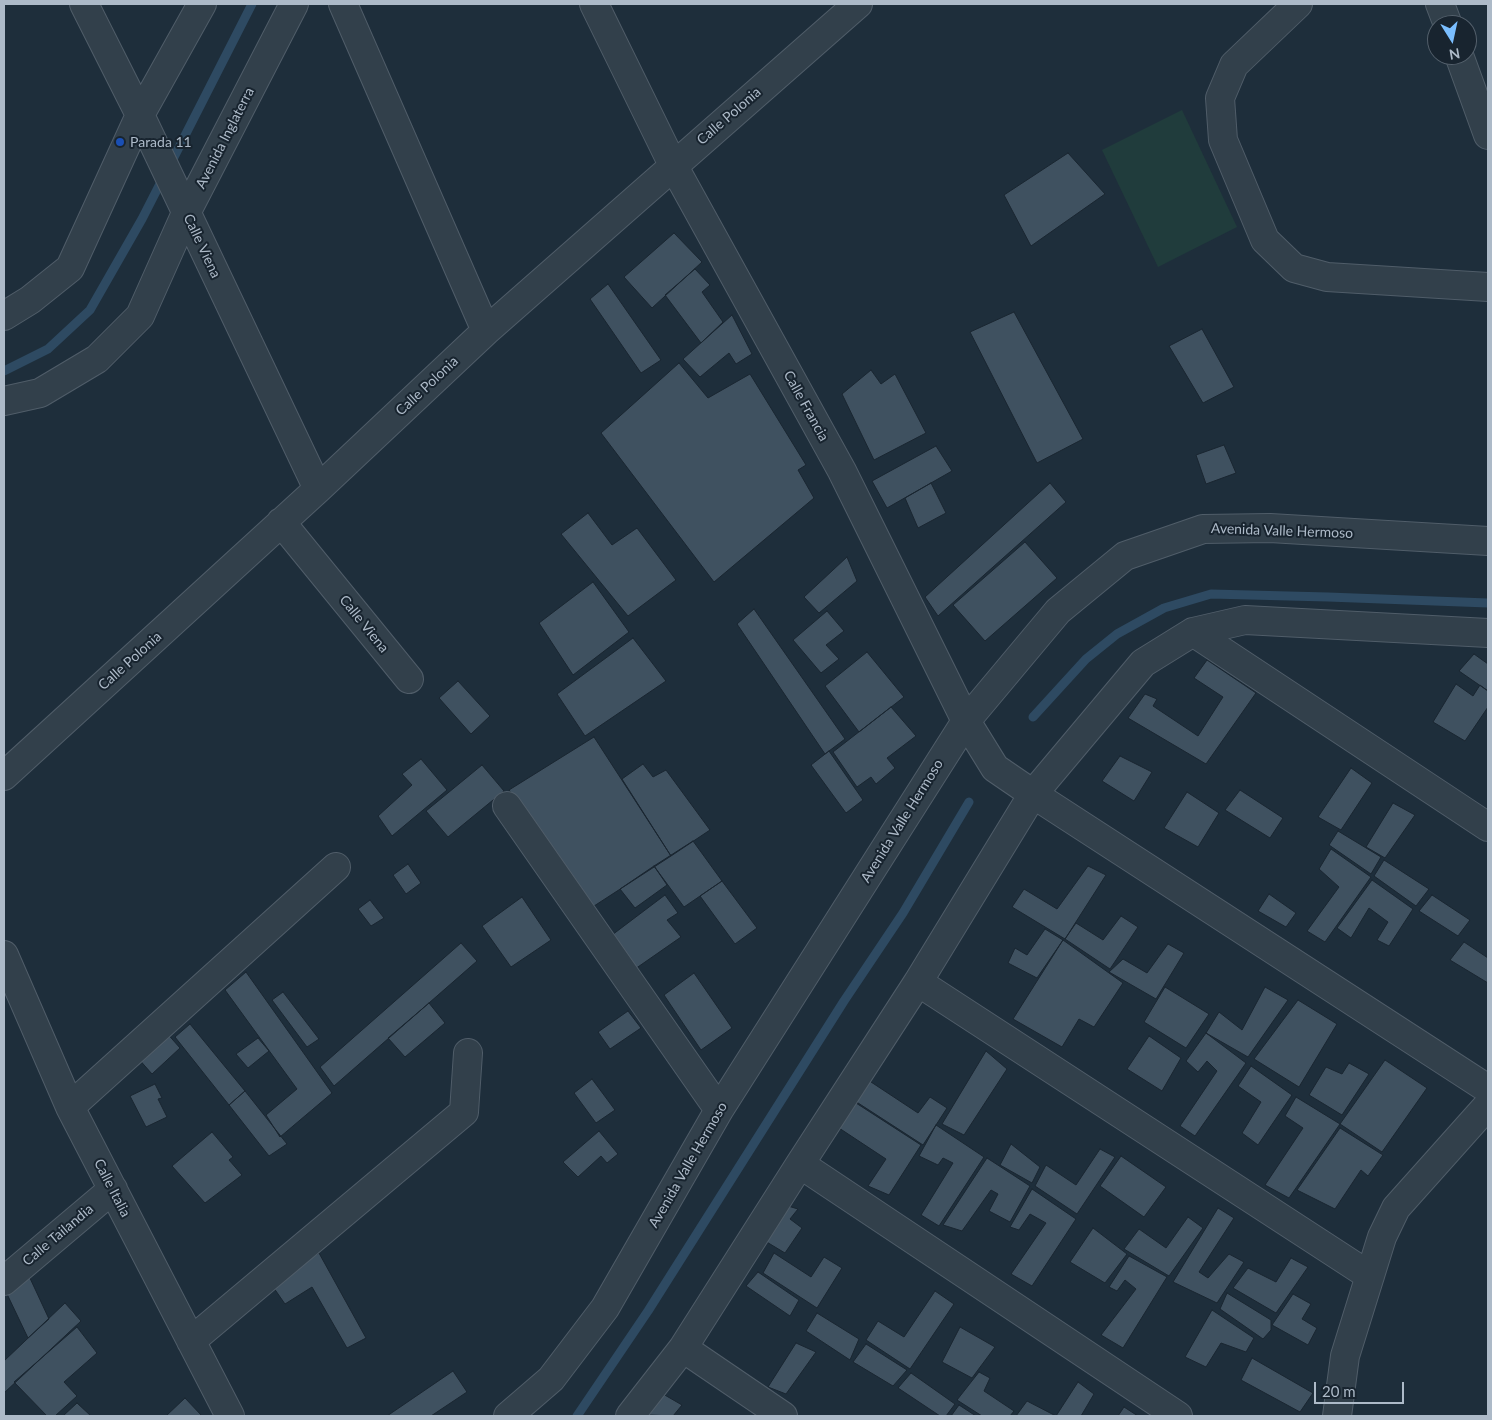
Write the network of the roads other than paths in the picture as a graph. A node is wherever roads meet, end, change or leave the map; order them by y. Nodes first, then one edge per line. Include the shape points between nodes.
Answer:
1 (84, 4) edge
2 (202, 4) edge
3 (294, 4) edge
4 (342, 4) edge
5 (594, 4) edge
6 (858, 4) edge
7 (1298, 4) edge
8 (1464, 65) edge
9 (1482, 100) edge
10 (140, 115) junction
11 (1488, 135) edge
12 (673, 165) junction
13 (182, 204) junction
14 (1488, 288) edge
15 (4, 316) edge
16 (486, 331) junction
17 (4, 401) edge
18 (318, 489) junction
19 (281, 522) junction
20 (1488, 541) edge
21 (1193, 632) junction
22 (1488, 633) edge
23 (408, 679) dead end
24 (966, 721) junction
25 (4, 776) edge
26 (1033, 794) junction
27 (507, 806) dead end
28 (1488, 828) edge
29 (336, 867) dead end
30 (4, 955) edge
31 (918, 982) junction
32 (468, 1053) dead end
33 (1488, 1089) edge
34 (1488, 1105) edge
35 (70, 1107) junction
36 (720, 1110) junction
37 (800, 1164) junction
38 (112, 1189) junction
39 (1370, 1276) junction
40 (4, 1281) edge
41 (191, 1341) junction
42 (683, 1348) junction
43 (230, 1416) edge
44 (508, 1416) edge
45 (630, 1416) edge
46 (783, 1416) edge
47 (1178, 1416) edge
48 (1337, 1416) edge

1 - 10 street, Calle Viena
2 - 10 street
3 - 13 street, Avenida Inglaterra
4 - 16 street
5 - 12 street, Calle Francia
6 - 12 street, Calle Polonia
7 - 14 street via 1234,65 1220,98 1223,140 1265,240 1294,268 1327,277
8 - 9 street
9 - 11 street
10 - 13 street, Calle Viena
10 - 15 street via 70,268
12 - 16 street, Calle Polonia
12 - 24 street, Calle Francia via 842,471
13 - 17 street, Avenida Inglaterra via 140,316 97,359 40,393
13 - 18 street, Calle Viena
16 - 18 street, Calle Polonia
18 - 19 street, Calle Polonia
19 - 23 street, Calle Viena
19 - 25 street, Calle Polonia
20 - 24 street, Avenida Valle Hermoso via 1270,528 1203,529 1125,556 1058,611
21 - 22 street via 1245,620
21 - 26 street via 1143,663
21 - 28 street
24 - 26 street, Calle Francia via 995,768
24 - 36 street, Avenida Valle Hermoso
26 - 31 street
26 - 33 street, Calle Francia
27 - 36 street
29 - 35 street
30 - 35 street, Calle Italia
31 - 37 street
31 - 39 street
32 - 41 street via 464,1112
34 - 39 street via 1396,1208 1382,1237
35 - 38 street, Calle Italia
36 - 44 street, Avenida Valle Hermoso via 605,1308 551,1379
37 - 42 street
37 - 47 street
38 - 40 street, Calle Tailandia
38 - 41 street, Calle Italia
39 - 48 street via 1345,1356
41 - 43 street, Calle Italia
42 - 45 street
42 - 46 street

